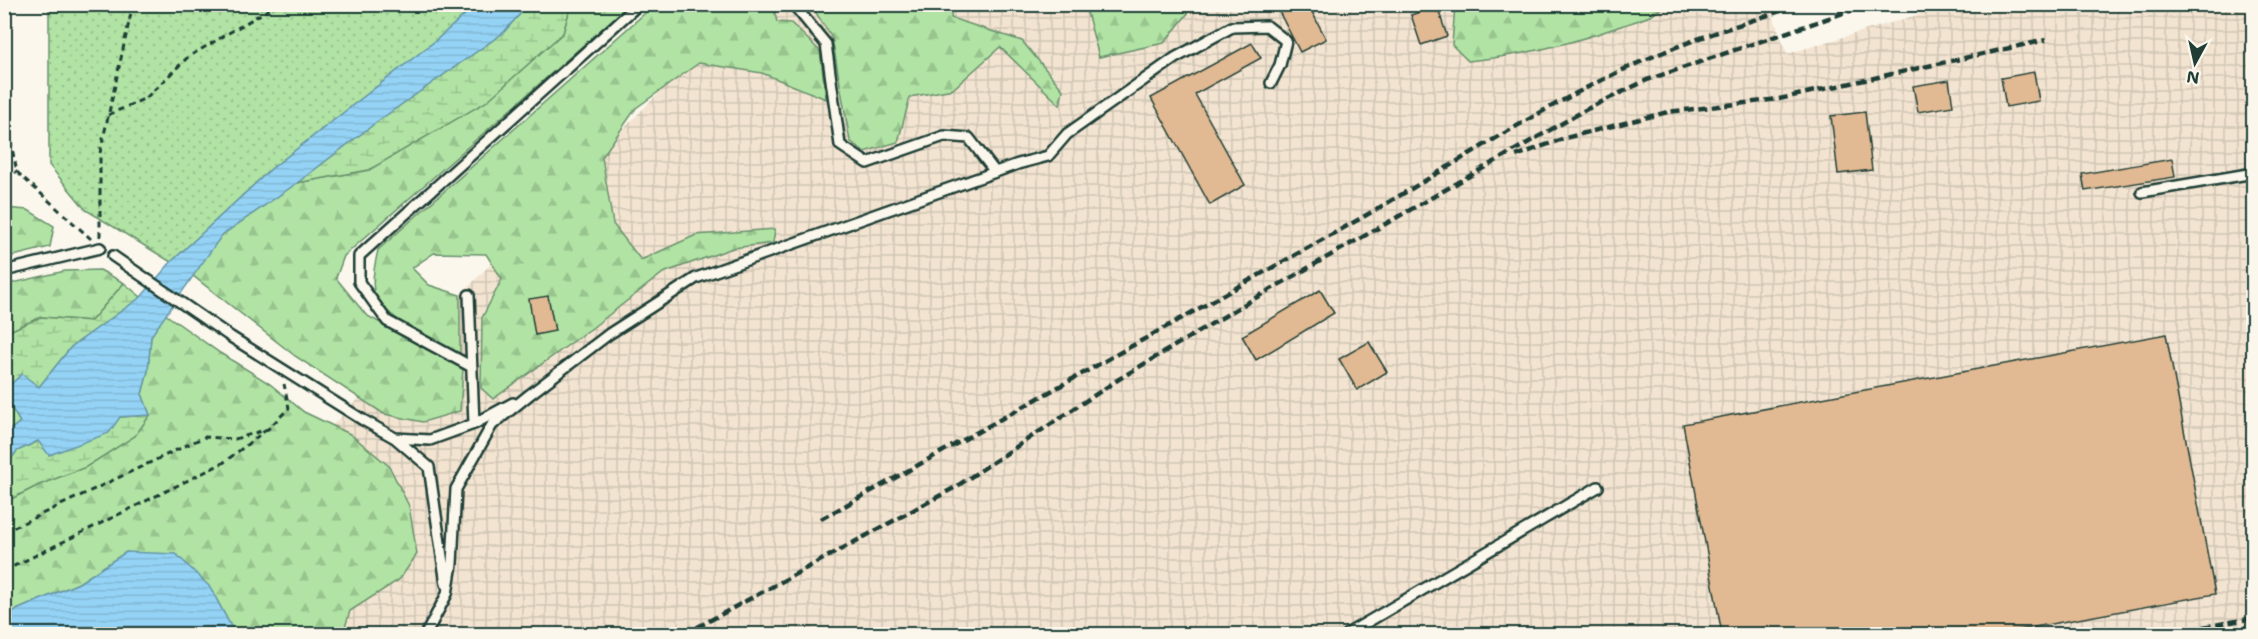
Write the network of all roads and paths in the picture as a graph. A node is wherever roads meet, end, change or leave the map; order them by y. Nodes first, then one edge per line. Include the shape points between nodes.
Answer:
1 (133, 4) edge
2 (278, 4) edge
3 (639, 4) edge
4 (794, 4) edge
5 (1271, 82) dead end
6 (4, 110) edge
7 (108, 115) junction
8 (4, 171) edge
9 (17, 172) junction
10 (995, 172) junction
11 (2253, 173) edge
12 (2142, 192) dead end
13 (100, 248) junction
14 (113, 256) dead end
15 (4, 271) edge
16 (469, 296) dead end
17 (472, 367) junction
18 (279, 368) junction
19 (529, 395) junction
20 (474, 424) junction
21 (268, 429) junction
22 (395, 438) junction
23 (1598, 487) dead end
24 (4, 532) edge
25 (4, 571) edge
26 (447, 594) junction
27 (426, 634) edge
28 (1347, 634) edge

1 - 7 path
2 - 7 path via 188,57 146,98
3 - 17 lane via 359,256 359,282 387,321
4 - 10 lane via 826,44 840,146 867,163 944,136 969,138
5 - 10 lane via 1286,41 1267,26 1232,27 1175,58 1067,134 1048,156
6 - 9 path
7 - 13 path via 100,153
8 - 9 path
9 - 13 path
10 - 19 lane via 696,278 609,334
11 - 12 lane
13 - 15 lane
14 - 18 lane
16 - 17 lane
17 - 20 lane
18 - 21 path via 289,408
18 - 22 lane
19 - 20 lane
19 - 26 lane via 492,425 456,489
20 - 22 lane via 430,440
21 - 24 path via 235,439 204,437
21 - 25 path via 223,463
22 - 26 lane via 429,467
23 - 28 lane
26 - 27 lane

